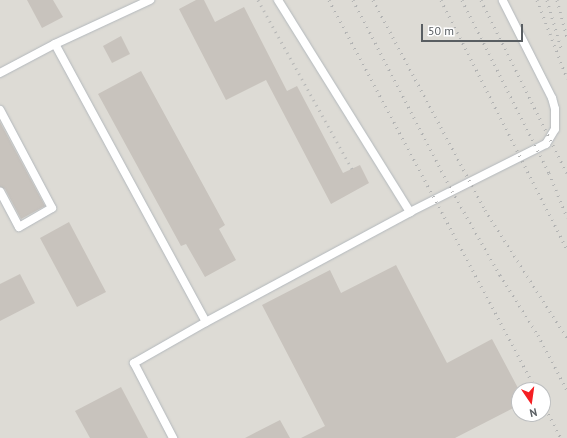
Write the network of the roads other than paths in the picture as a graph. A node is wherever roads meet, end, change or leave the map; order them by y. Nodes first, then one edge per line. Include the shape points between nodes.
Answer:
1 (150, 0) edge
2 (278, 0) edge
3 (503, 1) dead end
4 (55, 44) junction
5 (0, 73) edge
6 (0, 110) edge
7 (0, 192) edge
8 (410, 212) junction
9 (206, 322) junction
10 (173, 438) edge

1 - 4 lane
2 - 8 lane
3 - 8 lane via 552,98 555,129 546,144
4 - 5 lane
4 - 9 lane
6 - 7 lane via 52,208 19,227
8 - 9 lane
9 - 10 lane via 134,364

